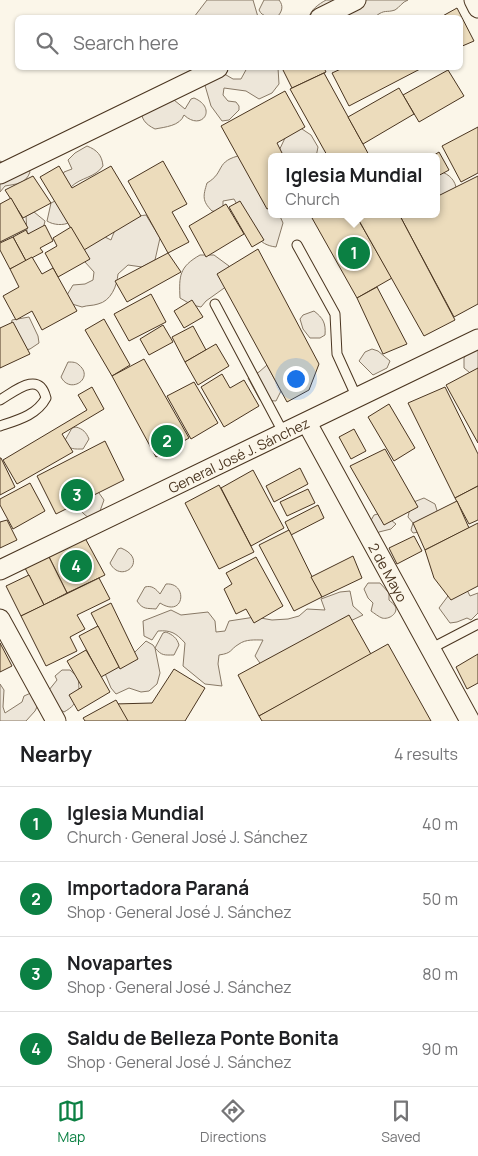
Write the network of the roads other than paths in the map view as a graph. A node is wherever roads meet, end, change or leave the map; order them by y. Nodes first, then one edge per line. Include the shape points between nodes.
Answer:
1 (356, 0) edge
2 (474, 0) edge
3 (478, 8) edge
4 (326, 15) edge
5 (214, 70) edge
6 (0, 174) edge
7 (297, 245) dead end
8 (215, 304) dead end
9 (478, 339) edge
10 (358, 398) junction
11 (0, 400) edge
12 (307, 423) junction
13 (0, 426) edge
14 (284, 434) junction
15 (0, 570) edge
16 (0, 619) edge
17 (478, 624) edge
18 (430, 649) junction
19 (56, 721) edge
20 (470, 721) edge

1 - 4 street
2 - 3 street
5 - 6 street
7 - 10 lane via 335,314 337,354
8 - 14 lane
9 - 10 street, General José J. Sánchez
10 - 12 street, General José J. Sánchez
11 - 13 lane via 29,383 44,390 46,398 33,413
12 - 14 street, General José J. Sánchez
12 - 18 street, 2 de Mayo
14 - 15 street, General José J. Sánchez
16 - 19 street
17 - 18 lane
18 - 20 street, 2 de Mayo

